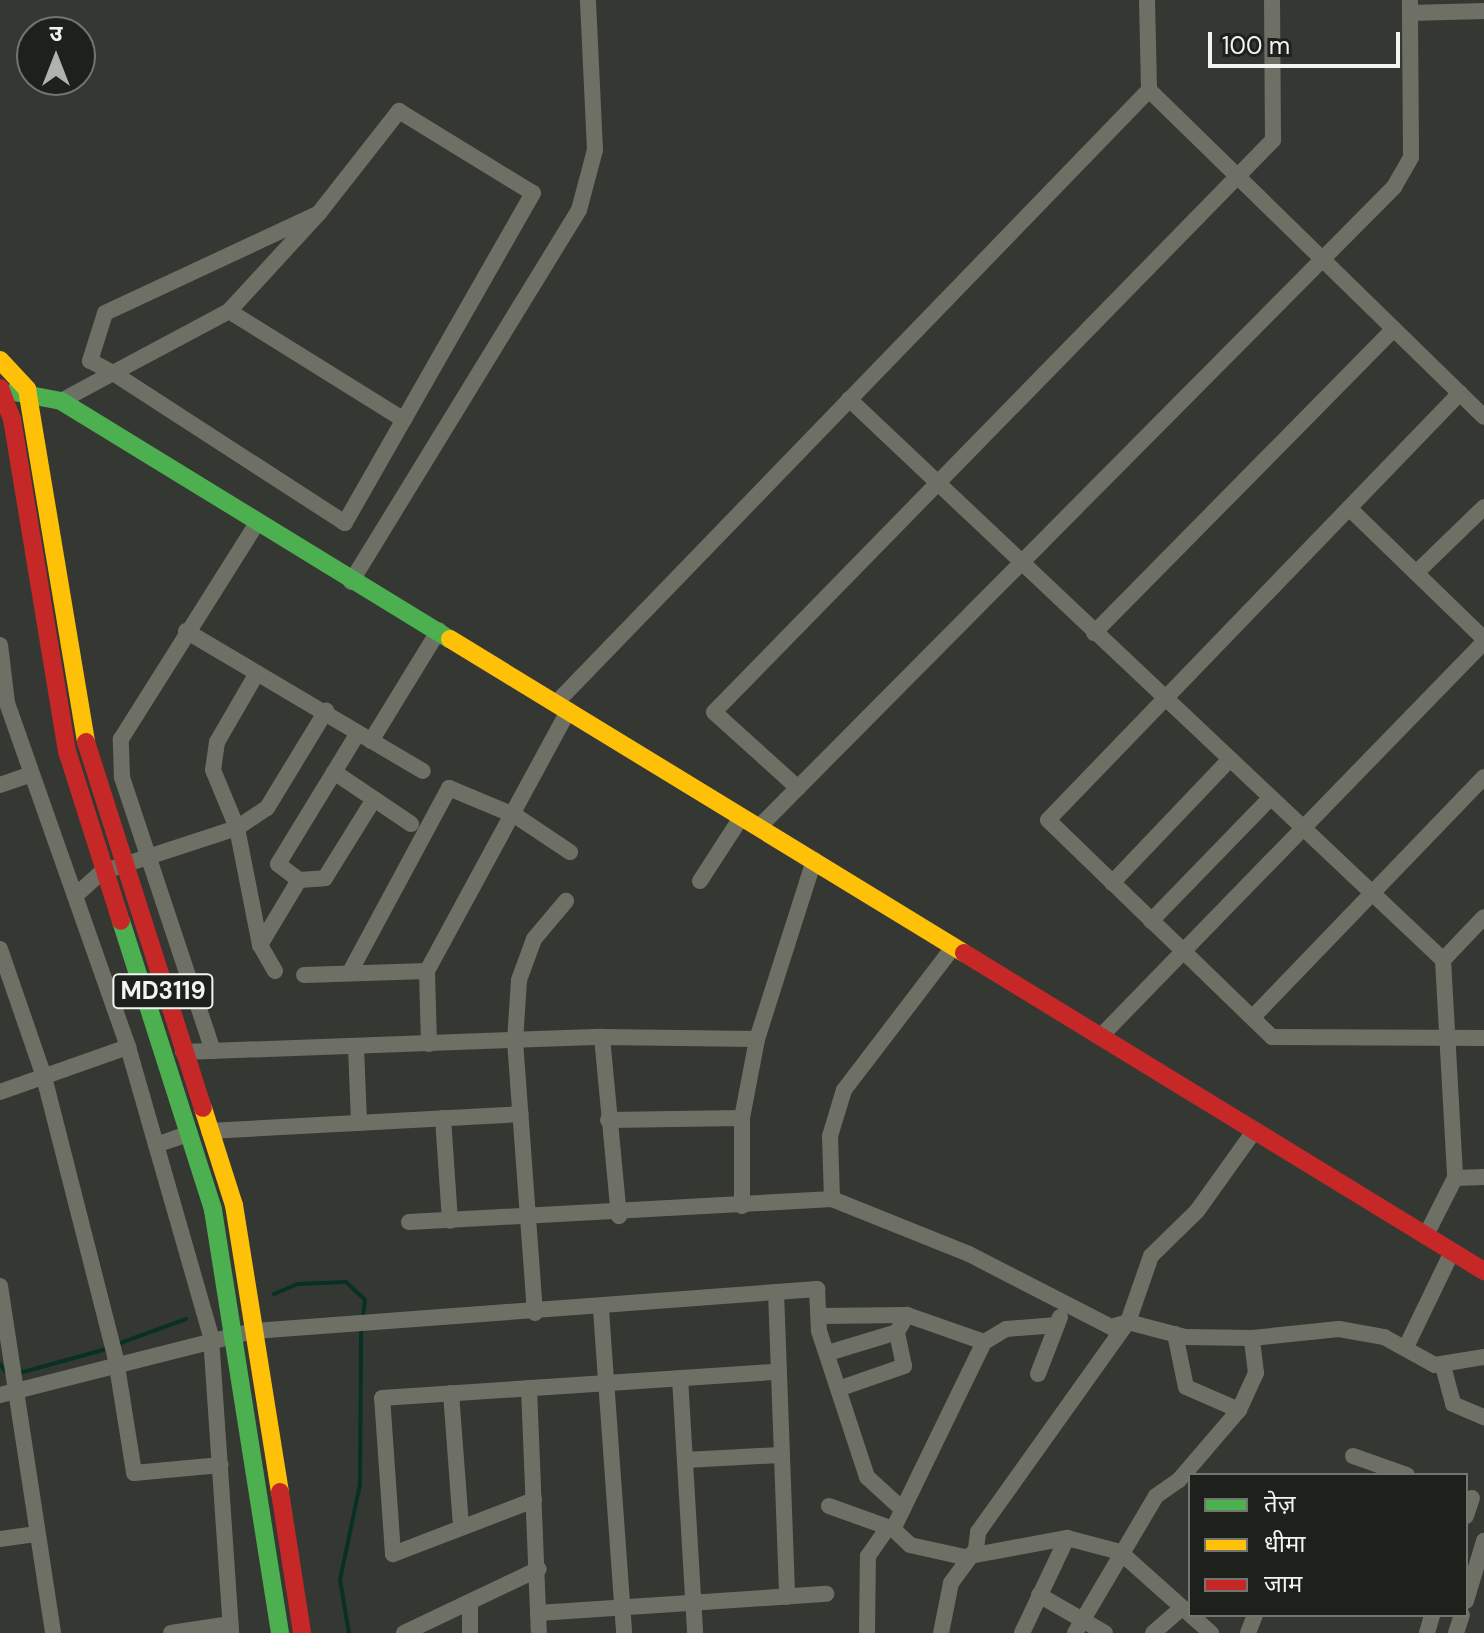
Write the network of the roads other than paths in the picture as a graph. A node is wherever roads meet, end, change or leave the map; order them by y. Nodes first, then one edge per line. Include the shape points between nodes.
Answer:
1 (588, 0) edge
2 (1147, 0) edge
3 (1272, 0) edge
4 (1410, 6) edge
5 (1484, 11) edge
6 (1149, 90) junction
7 (1241, 179) junction
8 (319, 213) junction
9 (1323, 259) junction
10 (229, 311) junction
11 (1394, 329) junction
12 (0, 360) edge
13 (113, 373) junction
14 (27, 389) junction
15 (3, 391) edge
16 (1460, 393) junction
17 (849, 399) junction
18 (61, 401) junction
19 (1484, 417) edge
20 (404, 420) junction
21 (938, 486) junction
22 (1484, 507) edge
23 (1349, 508) junction
24 (257, 523) junction
25 (1021, 564) junction
26 (1416, 573) junction
27 (351, 582) junction
28 (439, 630) junction
29 (186, 631) junction
30 (1094, 633) junction
31 (1484, 640) edge
32 (0, 646) edge
33 (257, 673) junction
34 (1162, 697) junction
35 (3, 704) edge
36 (563, 706) junction
37 (326, 711) junction
38 (365, 737) junction
39 (1229, 760) junction
40 (423, 771) dead end
41 (334, 772) junction
42 (29, 775) junction
43 (1484, 777) edge
44 (0, 785) edge
45 (798, 788) junction
46 (1270, 798) junction
47 (374, 799) junction
48 (516, 816) junction
49 (742, 816) junction
50 (411, 824) dead end
51 (759, 827) junction
52 (237, 828) junction
53 (1302, 828) junction
54 (570, 852) dead end
55 (152, 856) junction
56 (814, 860) junction
57 (123, 866) junction
58 (102, 872) junction
59 (299, 880) junction
60 (700, 881) dead end
61 (1112, 883) junction
62 (1372, 894) junction
63 (75, 896) junction
64 (566, 901) dead end
65 (1484, 917) edge
66 (1151, 921) junction
67 (260, 945) junction
68 (954, 946) junction
69 (0, 949) edge
70 (1182, 952) junction
71 (1443, 960) junction
72 (275, 971) dead end
73 (427, 971) junction
74 (350, 972) junction
75 (304, 975) dead end
76 (1253, 1017) junction
77 (1101, 1036) junction
78 (602, 1037) junction
79 (1484, 1038) edge
80 (757, 1039) junction
81 (1449, 1039) junction
82 (515, 1041) junction
83 (429, 1044) junction
84 (128, 1047) junction
85 (356, 1047) junction
86 (213, 1051) junction
87 (183, 1052) junction
88 (44, 1077) junction
89 (0, 1092) edge
90 (521, 1114) junction
91 (443, 1118) junction
92 (742, 1118) junction
93 (608, 1120) junction
94 (359, 1123) junction
95 (1255, 1130) junction
96 (209, 1131) junction
97 (188, 1134) junction
98 (156, 1145) junction
99 (1484, 1177) edge
100 (1455, 1178) junction
101 (832, 1199) junction
102 (742, 1206) junction
103 (619, 1216) junction
104 (531, 1220) junction
105 (450, 1221) junction
106 (409, 1222) dead end
107 (1426, 1235) junction
108 (1452, 1252) junction
109 (1484, 1271) edge
110 (0, 1286) edge
111 (776, 1292) junction
112 (2, 1305) edge
113 (1064, 1309) junction
114 (601, 1310) junction
115 (535, 1313) junction
116 (907, 1315) junction
117 (819, 1316) junction
118 (1128, 1322) junction
119 (1057, 1325) junction
120 (253, 1331) junction
121 (897, 1332) junction
122 (232, 1334) junction
123 (1175, 1334) junction
124 (211, 1337) junction
125 (1252, 1338) junction
126 (984, 1342) junction
127 (1406, 1347) junction
128 (828, 1353) junction
129 (1484, 1357) edge
130 (116, 1360) junction
131 (1443, 1366) junction
132 (776, 1372) junction
133 (1038, 1374) dead end
134 (18, 1378) junction
135 (680, 1378) junction
136 (604, 1383) junction
137 (529, 1388) junction
138 (841, 1388) junction
139 (451, 1393) junction
140 (0, 1395) edge
141 (1239, 1410) junction
142 (1484, 1417) edge
143 (780, 1455) junction
144 (1353, 1456) dead end
145 (685, 1460) junction
146 (221, 1465) junction
147 (1401, 1473) edge
148 (534, 1500) junction
149 (829, 1506) dead end
150 (901, 1508) junction
151 (461, 1526) junction
152 (890, 1529) junction
153 (37, 1534) junction
154 (1067, 1538) junction
155 (0, 1539) edge
156 (1484, 1541) edge
157 (1120, 1552) junction
158 (964, 1557) junction
159 (539, 1569) junction
160 (826, 1594) dead end
161 (1468, 1594) edge
162 (1039, 1595) junction
163 (787, 1597) junction
164 (470, 1602) junction
165 (693, 1603) junction
166 (623, 1608) junction
167 (1179, 1610) junction
168 (538, 1613) junction
169 (1188, 1617) edge
170 (1089, 1627) edge
171 (230, 1628) edge
172 (53, 1633) edge
173 (171, 1633) edge
174 (280, 1633) edge
175 (302, 1633) edge
176 (404, 1633) edge
177 (470, 1633) edge
178 (539, 1633) edge
179 (624, 1633) edge
180 (695, 1633) edge
181 (867, 1633) edge
182 (941, 1633) edge
183 (1022, 1633) edge
184 (1153, 1633) edge

1 - 27 street via 595,150 579,210
2 - 6 street
3 - 7 street via 1273,140
4 - 5 street
4 - 9 street via 1411,157 1394,187
6 - 7 street
6 - 17 street
7 - 9 street
7 - 21 street
8 - 10 street
8 - 13 street via 105,313 90,361
8 - 20 street via 399,111 533,193
9 - 11 street
9 - 25 street
10 - 13 street
10 - 20 street
11 - 16 street
11 - 30 street
12 - 14 main road
13 - 18 street
13 - 20 street via 345,523
14 - 15 main road
14 - 18 main road
14 - 57 main road, MD3119 via 87,746
15 - 58 main road, MD3119 via 67,751
16 - 19 street
16 - 23 street
17 - 21 street
17 - 36 street
18 - 24 main road
21 - 25 street
21 - 45 street via 714,712
22 - 26 street
23 - 26 street
23 - 34 street
24 - 27 main road
24 - 29 street
25 - 30 street
25 - 45 street
26 - 31 street
27 - 28 main road
28 - 36 main road
28 - 38 street
29 - 33 street
29 - 55 street via 121,739 122,777
30 - 34 street
31 - 53 street
32 - 35 street
33 - 37 street
33 - 52 street via 217,742 213,770
34 - 39 street
34 - 61 street via 1048,820
35 - 42 street
36 - 48 street
36 - 49 main road
37 - 38 street
37 - 52 street via 267,808
38 - 40 street
38 - 41 street
39 - 46 street
39 - 61 street
41 - 47 street
41 - 59 street via 278,864
42 - 44 street
42 - 63 street
43 - 62 street
45 - 51 street
46 - 53 street
46 - 66 street
47 - 50 street
47 - 59 street via 325,878
48 - 54 street
48 - 73 street
48 - 74 street via 449,788
49 - 51 main road
49 - 60 street
51 - 56 main road
52 - 55 street
52 - 67 street
53 - 62 street
53 - 70 street
55 - 57 street
55 - 86 street
56 - 68 main road
56 - 80 street
57 - 58 street
57 - 87 main road, MD3119
58 - 63 street
58 - 97 main road, MD3119
59 - 67 street
61 - 66 street
62 - 71 street
62 - 76 street
63 - 84 street
64 - 82 street via 523,961
65 - 71 street
66 - 70 street
67 - 72 street
68 - 77 main road
68 - 101 street via 844,1090 830,1136
69 - 88 street
70 - 76 street
70 - 77 street
71 - 81 street
73 - 74 street
73 - 83 street
74 - 75 street
76 - 81 street via 1272,1037
77 - 95 main road
78 - 80 street
78 - 82 street
78 - 93 street
79 - 81 street
80 - 92 street
81 - 100 street
82 - 83 street
82 - 90 street
83 - 85 street
84 - 88 street
84 - 98 street
85 - 86 street
85 - 94 street
86 - 87 street
87 - 96 main road, MD3119
88 - 89 street
88 - 130 street
90 - 91 street
90 - 104 street
91 - 94 street
91 - 105 street
92 - 93 street
92 - 102 street
93 - 103 street
94 - 96 street
95 - 107 main road
95 - 118 street via 1197,1211 1151,1256
96 - 120 main road, MD3119 via 234,1205
97 - 98 street
97 - 122 main road, MD3119 via 213,1210
98 - 124 street
99 - 100 street
100 - 107 street
101 - 102 street
101 - 113 street via 969,1254
102 - 103 street
103 - 104 street
104 - 105 street
104 - 115 street
105 - 106 street
107 - 108 main road
108 - 109 main road
108 - 127 street
110 - 112 street
111 - 114 street
111 - 117 street via 817,1289
111 - 132 street
112 - 134 street
113 - 118 street via 1111,1327
113 - 119 street
114 - 115 street
114 - 136 street
115 - 120 street
116 - 117 street
116 - 121 street
116 - 126 street
117 - 128 street
118 - 123 street
118 - 158 street
119 - 126 street via 1006,1329
119 - 133 street
120 - 122 street
120 - 175 main road, MD3119
121 - 128 street
121 - 138 street via 904,1366
122 - 124 street
122 - 174 main road, MD3119
123 - 125 street
123 - 141 street via 1186,1387
124 - 130 street
124 - 146 street
125 - 127 street via 1339,1329
125 - 141 street via 1256,1373
126 - 150 street
127 - 131 street
128 - 138 street
129 - 131 street
130 - 134 street
130 - 146 street via 134,1473
131 - 142 street via 1453,1404
132 - 135 street
132 - 143 street
134 - 140 street
134 - 153 street
135 - 136 street
135 - 145 street
136 - 137 street
136 - 166 street
137 - 139 street
137 - 148 street
138 - 150 street via 867,1477
139 - 151 street
139 - 151 street via 382,1398 393,1554
141 - 157 street via 1179,1480 1156,1496
143 - 145 street
143 - 163 street
144 - 147 street
145 - 165 street
146 - 171 street
148 - 151 street
148 - 159 street
149 - 152 street
150 - 152 street
152 - 158 street via 914,1546
152 - 181 street via 868,1556
153 - 155 street
153 - 172 street
154 - 157 street
154 - 158 street
154 - 162 street
156 - 161 street
157 - 167 street
157 - 170 street
158 - 182 street
159 - 164 street
159 - 168 street
160 - 163 street
162 - 170 street
162 - 183 street
163 - 165 street
164 - 176 street
164 - 177 street
165 - 166 street
165 - 180 street
166 - 168 street
166 - 179 street
167 - 169 street
167 - 184 street
168 - 178 street
171 - 173 street

